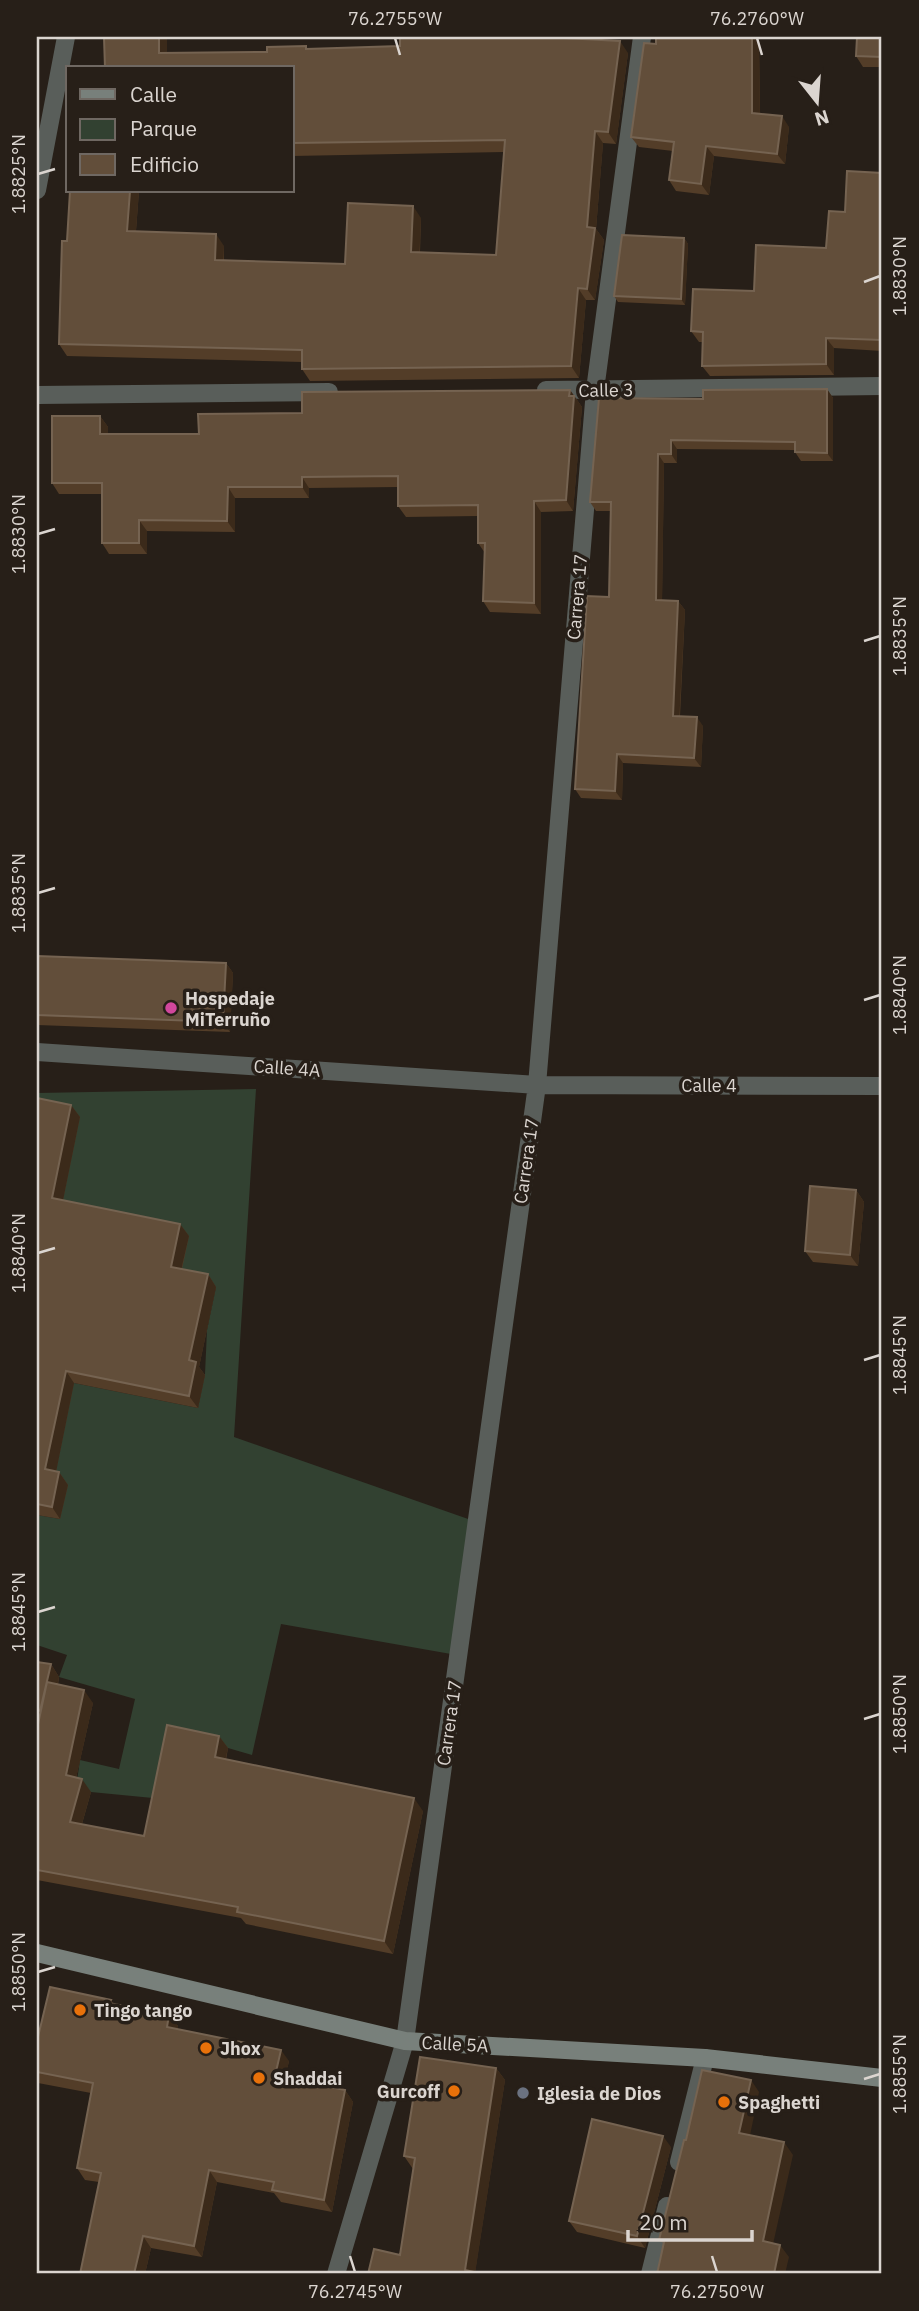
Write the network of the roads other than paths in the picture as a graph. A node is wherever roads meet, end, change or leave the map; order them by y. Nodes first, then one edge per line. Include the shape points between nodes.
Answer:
1 (66, 37) edge
2 (642, 37) edge
3 (37, 190) edge
4 (882, 386) edge
5 (526, 390) edge
6 (595, 390) junction
7 (348, 392) edge
8 (37, 395) edge
9 (37, 1052) edge
10 (537, 1085) junction
11 (882, 1086) edge
12 (37, 1953) edge
13 (405, 2041) junction
14 (705, 2058) junction
15 (882, 2078) edge
16 (336, 2274) edge
17 (650, 2274) edge

1 - 3 street
2 - 6 street, Carrera 17
4 - 6 street, Calle 3
5 - 6 street, Calle 3
6 - 10 street, Carrera 17
7 - 8 street
9 - 10 street, Calle 4A
10 - 11 street, Calle 4
10 - 13 street, Carrera 17
12 - 13 main road, Calle 5A
13 - 14 main road, Calle 5A
13 - 16 street, Carrera 17
14 - 15 main road, Calle 5A
14 - 17 street

